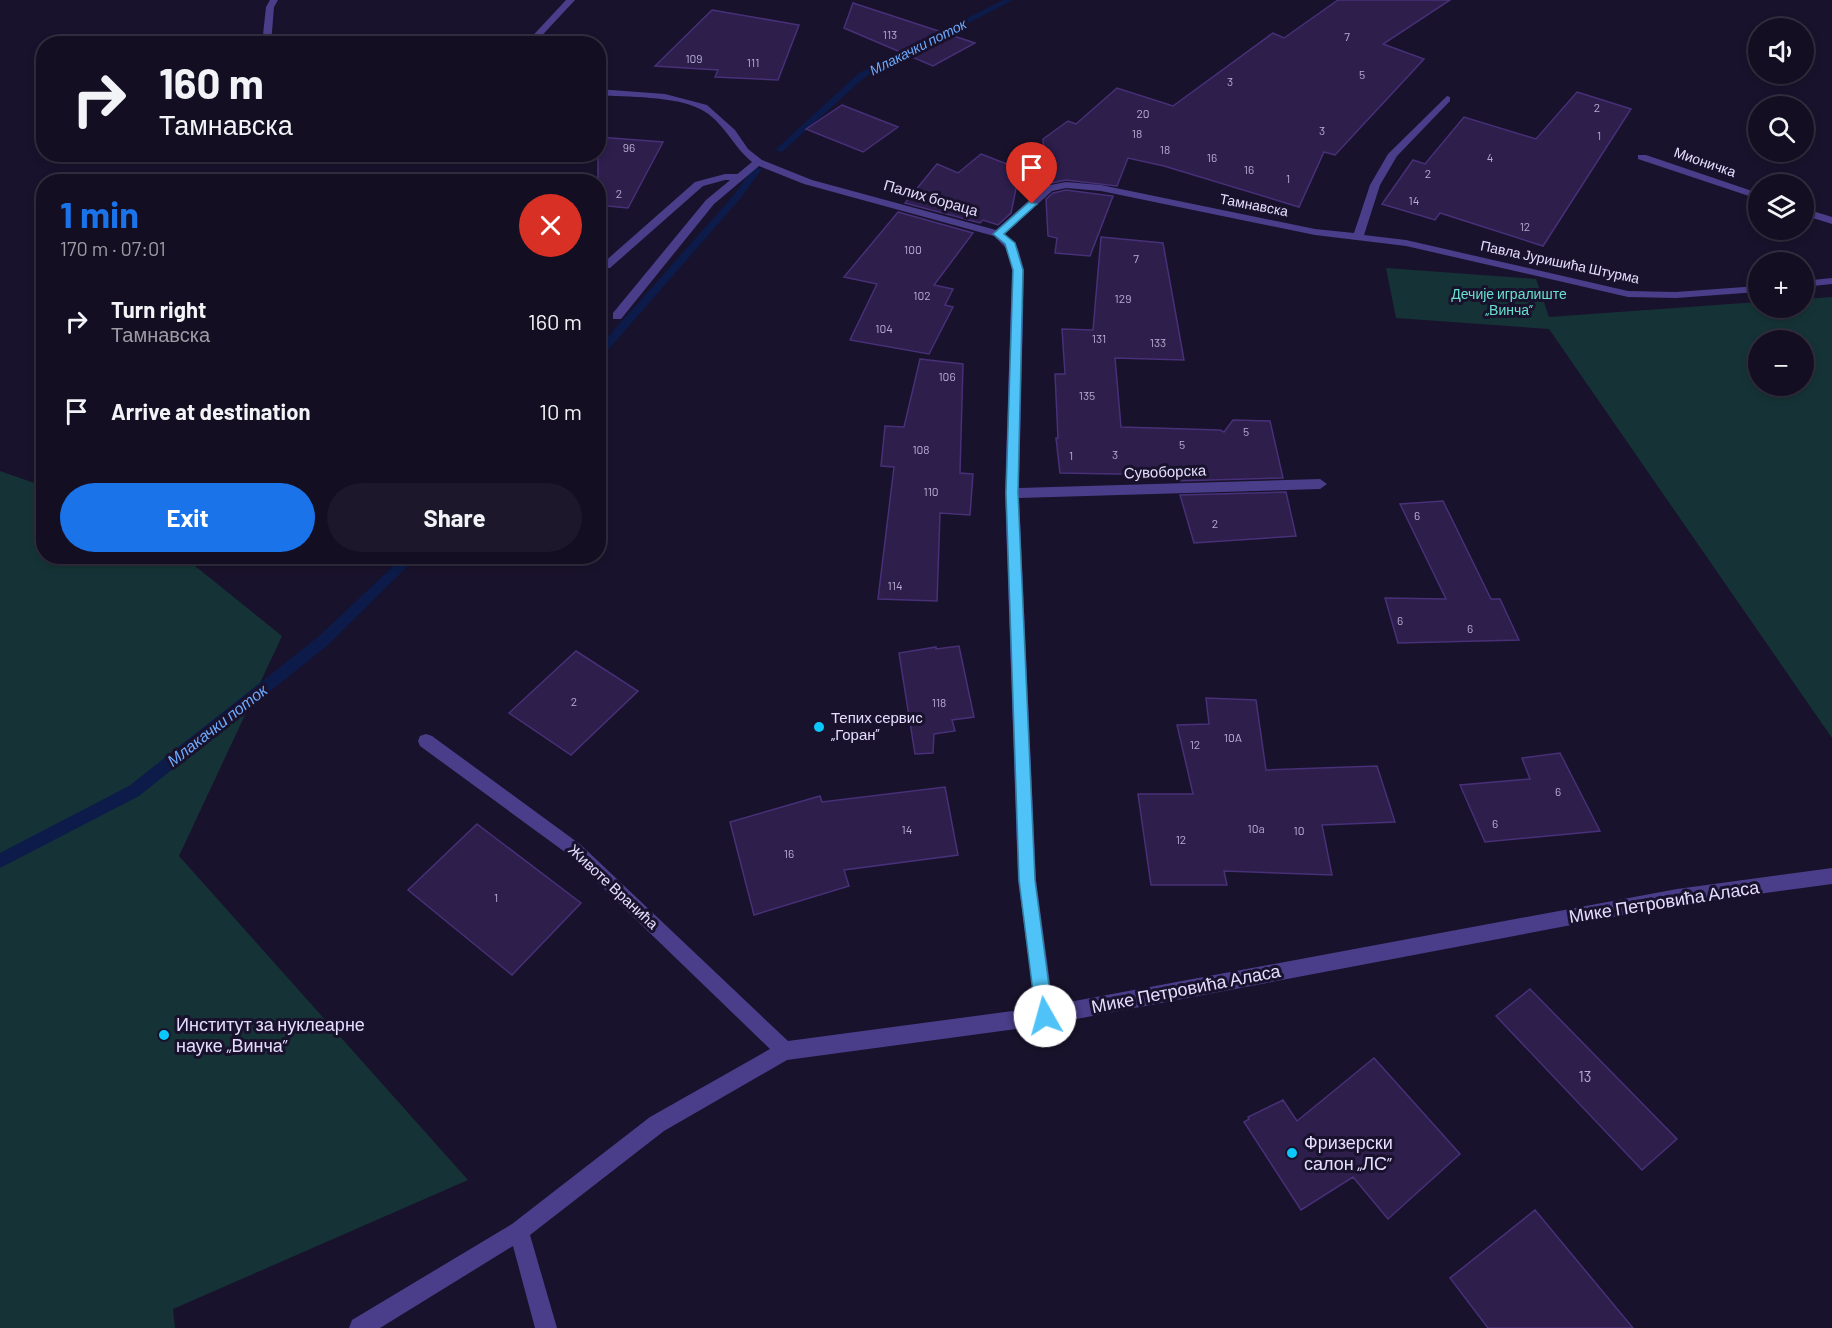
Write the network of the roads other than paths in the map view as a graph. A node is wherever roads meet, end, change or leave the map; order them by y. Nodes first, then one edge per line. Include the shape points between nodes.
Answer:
1 (274, 0) edge
2 (571, 0) edge
3 (267, 36) edge
4 (537, 36) edge
5 (606, 93) edge
6 (1447, 99) dead end
7 (1642, 157) dead end
8 (758, 162) junction
9 (738, 177) junction
10 (1748, 193) edge
11 (1814, 215) edge
12 (1832, 221) edge
13 (998, 234) junction
14 (1358, 237) junction
15 (606, 266) dead end
16 (1832, 281) edge
17 (1814, 283) edge
18 (1748, 290) edge
19 (617, 316) dead end
20 (1320, 484) dead end
21 (1012, 493) junction
22 (426, 741) dead end
23 (1832, 876) edge
24 (1045, 1016) junction
25 (785, 1051) junction
26 (519, 1231) junction
27 (360, 1328) edge
28 (546, 1328) edge

1 - 3 street
2 - 4 street
5 - 8 street, Палих бораца via 665,97 704,107
6 - 14 street via 1393,154 1375,185
7 - 10 street, Мионичка
8 - 9 street
8 - 13 street, Палих бораца via 808,182
9 - 15 street via 699,184
9 - 19 street via 710,202
11 - 12 street
13 - 14 street, Тамнавска via 1049,188 1066,185 1101,188 1315,232
13 - 21 street via 1010,243 1018,270
14 - 18 street, Павла Јуришића Штурма via 1406,243 1628,294
16 - 17 street
20 - 21 street, Сувоборска
21 - 24 street via 1027,880
22 - 25 street, Животе Вранића via 575,850
23 - 24 street, Мике Петровића Аласа via 1677,897
24 - 25 street, Мике Петровића Аласа
25 - 26 street, Мике Петровића Аласа via 657,1124
26 - 27 street, Мике Петровића Аласа
26 - 28 street

